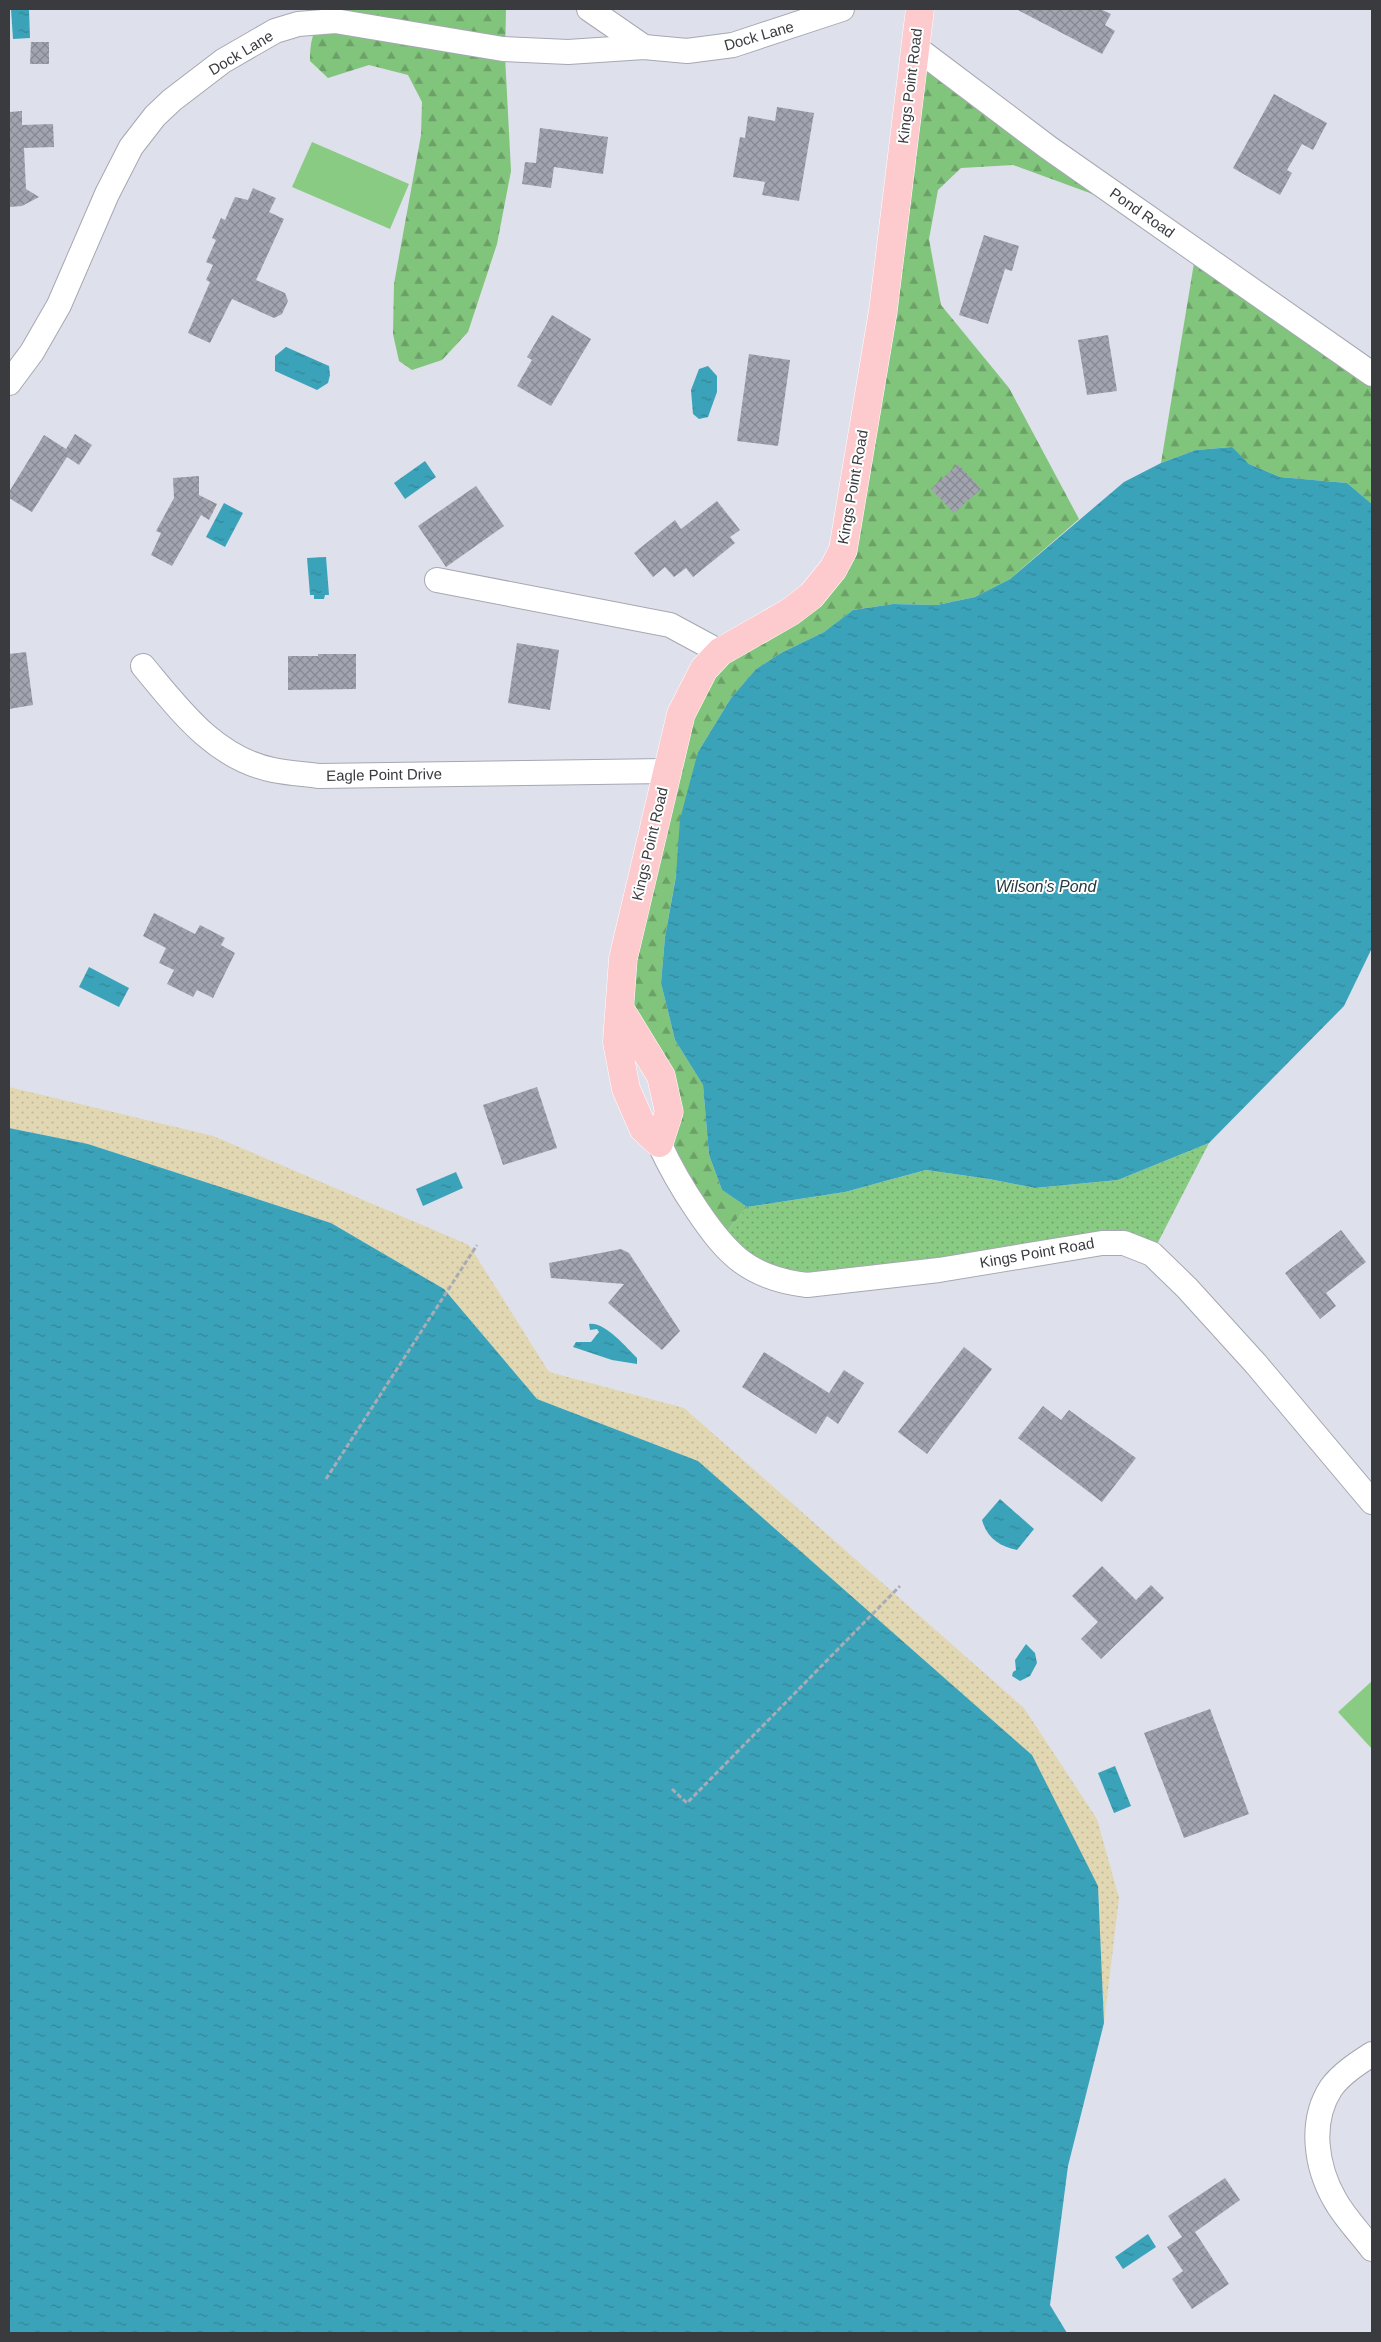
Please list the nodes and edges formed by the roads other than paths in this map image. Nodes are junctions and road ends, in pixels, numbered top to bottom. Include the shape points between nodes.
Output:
1 (589, 9) edge
2 (842, 9) edge
3 (920, 9) edge
4 (644, 47) junction
5 (915, 47) junction
6 (1370, 367) edge
7 (9, 383) edge
8 (437, 580) dead end
9 (720, 652) junction
10 (143, 666) dead end
11 (666, 771) junction
12 (620, 1009) junction
13 (659, 1143) junction
14 (1372, 1502) edge
15 (1372, 2054) edge
16 (1372, 2249) edge

1 - 4 street, Dock Lane
2 - 4 street, Dock Lane via 733,45 687,51
3 - 5 main road, Kings Point Road
4 - 7 street, Dock Lane via 568,52 503,49 335,21 298,24 275,31 223,61 172,100 131,147 59,305 32,352
5 - 6 street, Pond Road via 1049,148
5 - 9 main road, Kings Point Road via 883,312 842,550 833,569 811,596 790,612
8 - 9 street via 670,625
9 - 11 main road, Kings Point Road via 704,669 681,714
10 - 11 street, Eagle Point Drive via 184,716 217,746 237,758 272,770 319,776
11 - 12 main road, Kings Point Road via 624,959
12 - 13 main road, Kings Point Road via 617,1042 626,1089 643,1128
12 - 13 main road via 661,1076 669,1112
13 - 14 street, Kings Point Road via 674,1177 718,1242 754,1270 785,1282 807,1285 939,1270 1102,1243 1124,1243 1152,1254 1256,1364
15 - 16 street via 1350,2069 1332,2088 1321,2112 1317,2137 1323,2175 1335,2201

